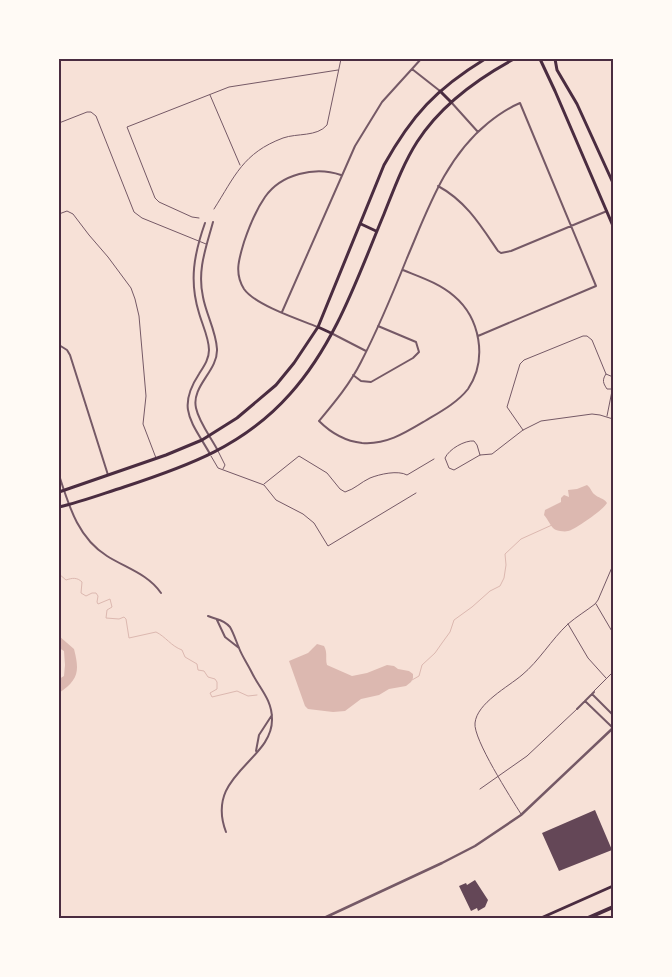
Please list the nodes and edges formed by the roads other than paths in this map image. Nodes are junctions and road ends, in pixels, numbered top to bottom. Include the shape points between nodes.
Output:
1 (341, 59) edge
2 (421, 59) edge
3 (485, 59) edge
4 (514, 59) edge
5 (540, 59) edge
6 (555, 59) edge
7 (412, 68) junction
8 (338, 70) junction
9 (440, 91) junction
10 (210, 94) junction
11 (451, 102) junction
12 (59, 123) edge
13 (478, 132) junction
14 (240, 166) junction
15 (341, 175) junction
16 (613, 183) edge
17 (438, 186) junction
18 (214, 209) dead end
19 (607, 211) junction
20 (59, 214) edge
21 (199, 218) dead end
22 (213, 222) dead end
23 (204, 223) dead end
24 (361, 224) junction
25 (572, 226) junction
26 (613, 226) edge
27 (376, 231) junction
28 (198, 240) junction
29 (206, 244) junction
30 (403, 270) junction
31 (282, 312) junction
32 (378, 326) junction
33 (318, 328) junction
34 (331, 334) junction
35 (478, 336) junction
36 (59, 345) edge
37 (366, 351) junction
38 (606, 374) junction
39 (353, 375) junction
40 (613, 377) edge
41 (613, 390) edge
42 (607, 417) junction
43 (613, 419) edge
44 (523, 430) junction
45 (210, 436) junction
46 (202, 440) junction
47 (218, 451) junction
48 (210, 455) junction
49 (480, 455) junction
50 (434, 458) dead end
51 (156, 459) junction
52 (223, 469) junction
53 (59, 475) edge
54 (108, 475) junction
55 (264, 484) junction
56 (64, 490) junction
57 (59, 492) edge
58 (416, 493) dead end
59 (69, 505) junction
60 (59, 507) edge
61 (613, 564) edge
62 (161, 593) dead end
63 (595, 604) junction
64 (208, 616) dead end
65 (217, 620) junction
66 (568, 624) junction
67 (613, 633) edge
68 (239, 648) junction
69 (613, 672) edge
70 (606, 678) junction
71 (593, 693) junction
72 (585, 701) junction
73 (577, 709) joint
74 (272, 715) junction
75 (613, 715) edge
76 (613, 728) edge
77 (256, 752) junction
78 (498, 777) junction
79 (480, 790) dead end
80 (521, 815) junction
81 (226, 832) dead end
82 (613, 886) edge
83 (613, 907) edge
84 (324, 918) edge
85 (541, 918) edge
86 (588, 918) edge

1 - 8 lane
2 - 7 street
3 - 9 main road
4 - 11 main road
5 - 19 main road
6 - 16 main road via 557,70 577,104
7 - 9 street
7 - 15 street via 370,120
8 - 10 lane via 229,86
8 - 14 lane via 324,129 272,142
9 - 11 main road
9 - 24 main road via 398,140 384,165
10 - 14 lane
10 - 21 lane via 127,127 155,198
11 - 13 street
11 - 27 main road via 418,141 403,166
12 - 28 lane via 87,112 96,116 134,212
13 - 17 street via 456,156
13 - 25 street via 520,103
14 - 18 lane
15 - 31 street
15 - 31 street via 320,171 302,173 285,180 265,197 248,232 238,262 238,275 245,290
17 - 25 street via 469,210 501,253
17 - 30 street
19 - 25 street
19 - 26 main road
20 - 51 lane via 67,211 73,214 123,277 135,299 146,396 143,424
22 - 29 street
23 - 28 street
24 - 27 main road
24 - 33 main road
25 - 35 street via 596,286
27 - 34 main road
28 - 29 lane
28 - 46 street via 192,282 209,350 187,397 187,408
29 - 45 street via 201,282 217,350 214,366 199,388 196,407
30 - 32 street
30 - 35 street via 454,295 467,311
31 - 33 street
32 - 37 street
32 - 39 street via 416,342 419,352 370,382 361,381
33 - 34 main road
33 - 45 main road via 276,385
34 - 37 street
34 - 47 main road via 284,400 246,433
35 - 39 street via 478,364 468,389 447,408 404,434 376,443 340,437 319,421
36 - 54 street via 70,355
37 - 39 street
38 - 40 lane
38 - 41 lane via 603,384
38 - 44 lane via 592,340 587,336 524,360 507,408
41 - 42 lane
42 - 43 lane
42 - 44 lane via 592,414 540,421
44 - 49 lane via 492,454
45 - 46 main road
45 - 47 street
46 - 48 street
46 - 51 main road
47 - 48 main road
47 - 52 lane via 225,465
48 - 52 lane via 218,468
48 - 59 main road via 162,475
49 - 49 lane via 478,445 470,441 447,453 445,458 449,468 454,470
50 - 55 lane via 407,475 398,473 372,477 345,492 327,473 299,456
51 - 54 main road
52 - 55 lane
53 - 56 street
54 - 56 main road
55 - 58 lane via 276,500 314,523 328,546
56 - 57 main road
56 - 59 street
59 - 60 main road
59 - 62 street via 78,526 92,544 106,556 150,580
61 - 63 lane
63 - 66 lane
63 - 67 lane
64 - 65 street
65 - 68 street via 228,641
65 - 68 street via 230,627
66 - 70 lane via 588,658
66 - 78 lane via 522,675 499,691 478,713 475,731
68 - 74 street via 268,698
69 - 70 lane
70 - 71 lane
71 - 72 street
71 - 75 street
72 - 73 street
72 - 76 street
73 - 78 lane via 527,756
74 - 77 street via 259,735
74 - 77 street via 272,727 266,742
76 - 80 street
77 - 81 street via 235,775 224,796
78 - 79 lane
78 - 80 lane
80 - 84 street via 458,855
82 - 85 main road
83 - 86 highway

